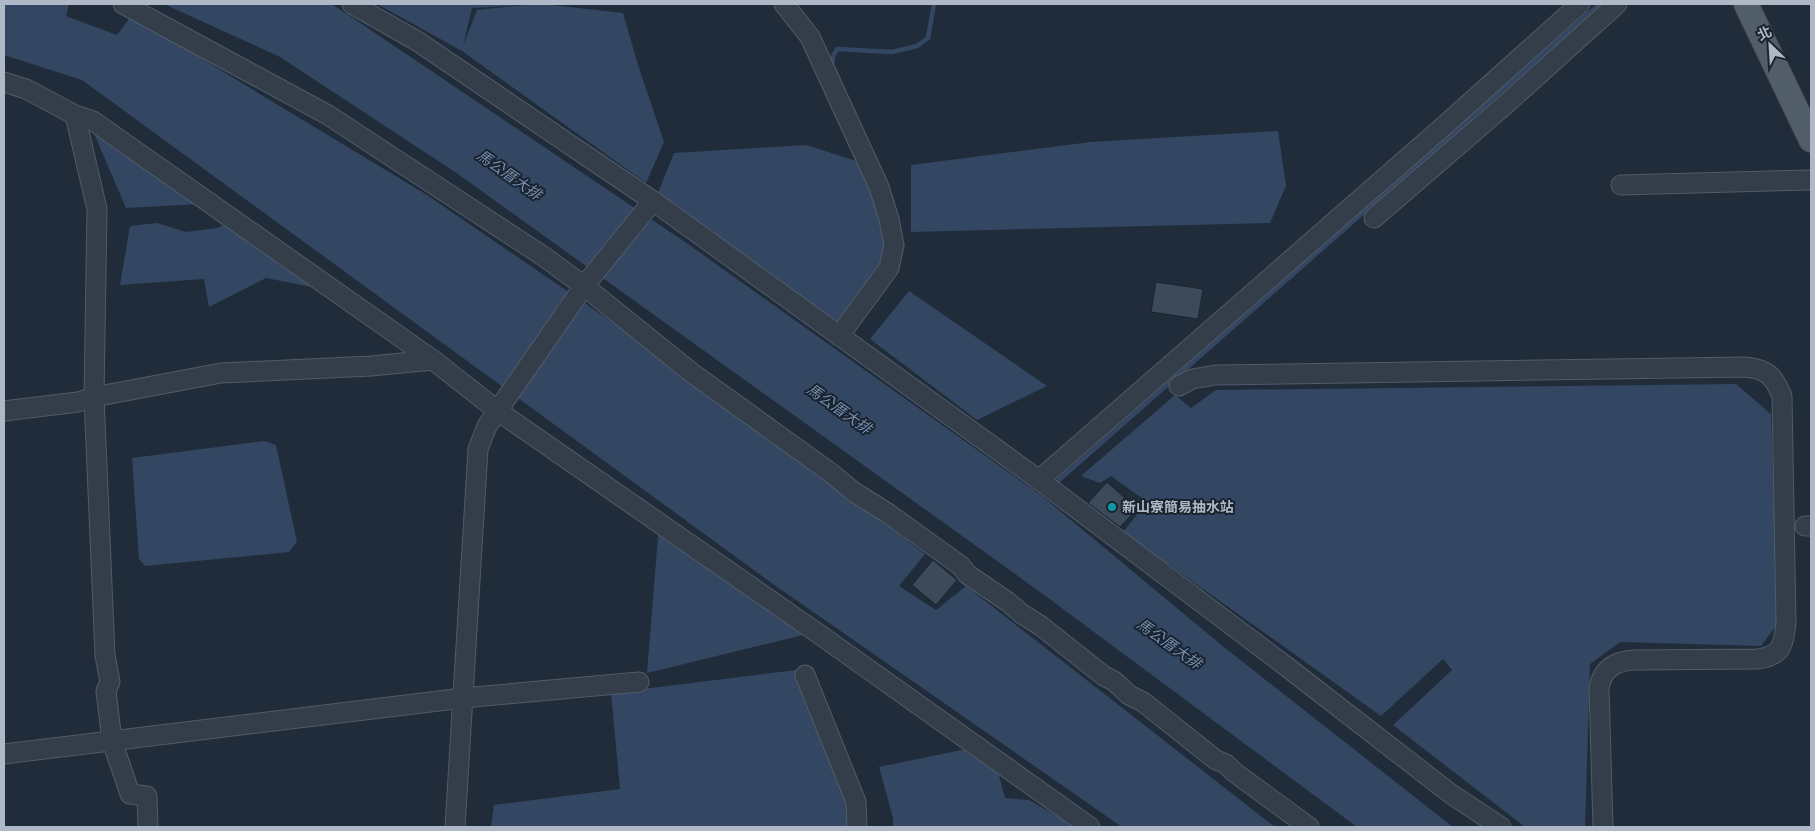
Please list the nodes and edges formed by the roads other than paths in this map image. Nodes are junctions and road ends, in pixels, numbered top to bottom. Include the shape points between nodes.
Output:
1 (123, 4) edge
2 (352, 4) edge
3 (784, 4) edge
4 (1580, 4) edge
5 (1618, 4) edge
6 (1746, 4) edge
7 (4, 82) edge
8 (75, 115) junction
9 (1811, 140) edge
10 (1811, 180) edge
11 (1621, 185) dead end
12 (653, 201) junction
13 (1374, 218) dead end
14 (584, 286) junction
15 (843, 339) junction
16 (434, 360) junction
17 (1179, 386) dead end
18 (94, 397) junction
19 (4, 411) edge
20 (498, 411) junction
21 (1039, 480) junction
22 (805, 675) dead end
23 (639, 682) dead end
24 (463, 698) junction
25 (112, 741) junction
26 (4, 754) edge
27 (148, 827) edge
28 (455, 827) edge
29 (857, 827) edge
30 (1090, 827) edge
31 (1309, 827) edge
32 (1501, 827) edge
33 (1603, 827) edge

1 - 14 street via 328,115
2 - 12 street via 417,41
3 - 15 street via 810,37 872,172 889,219 894,246 889,268
4 - 21 street
5 - 13 street
6 - 9 main road
7 - 8 street via 26,89
8 - 16 street via 93,121
8 - 18 street via 97,209
10 - 11 street
12 - 14 street
12 - 15 street
14 - 20 street
14 - 31 street via 692,373 961,566 967,574 1041,626 1128,695 1143,702
15 - 21 street
16 - 18 street via 221,373
16 - 20 street
17 - 33 street via 1192,379 1216,375 1745,367 1756,368 1772,376 1782,396 1784,639 1780,649 1771,657 1622,661 1605,671 1599,688
18 - 19 street
18 - 25 street via 105,655 110,682 106,691
20 - 24 street via 487,426 478,449
20 - 30 street
21 - 32 street via 1451,794
22 - 29 street via 856,802
23 - 24 street
24 - 25 street
24 - 28 street
25 - 26 street
25 - 27 street via 130,794 147,796

